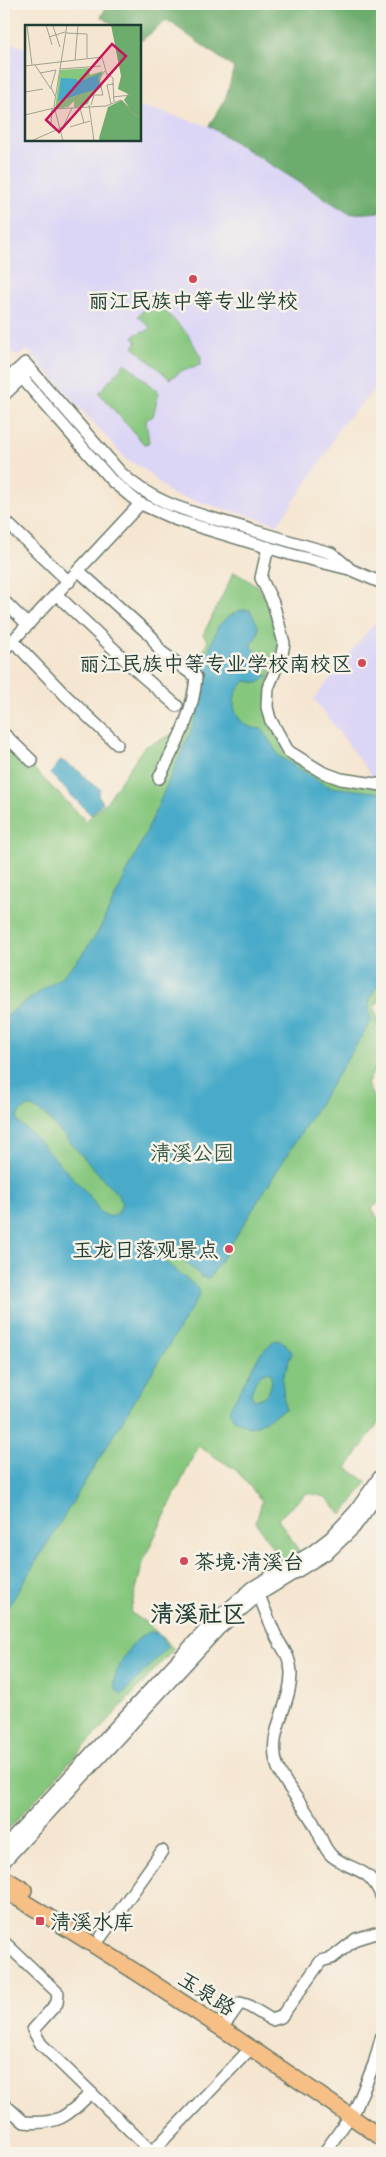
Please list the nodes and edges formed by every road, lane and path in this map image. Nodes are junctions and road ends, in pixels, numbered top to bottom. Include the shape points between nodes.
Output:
1 (23, 370) junction
2 (4, 383) edge
3 (4, 395) edge
4 (140, 504) junction
5 (4, 520) edge
6 (268, 548) junction
7 (349, 569) junction
8 (79, 571) junction
9 (69, 582) junction
10 (382, 583) edge
11 (57, 596) junction
12 (4, 601) edge
13 (28, 625) junction
14 (12, 641) junction
15 (4, 650) edge
16 (177, 706) dead end
17 (4, 734) edge
18 (117, 744) dead end
19 (32, 761) dead end
20 (158, 778) dead end
21 (382, 785) edge
22 (382, 1472) edge
23 (382, 1490) edge
24 (259, 1595) junction
25 (4, 1847) edge
26 (162, 1851) dead end
27 (4, 1862) edge
28 (4, 1878) edge
29 (4, 1890) edge
30 (382, 1898) edge
31 (382, 1931) edge
32 (101, 1937) junction
33 (4, 1942) edge
34 (228, 2020) junction
35 (382, 2035) edge
36 (251, 2048) junction
37 (92, 2093) junction
38 (4, 2104) edge
39 (353, 2112) junction
40 (382, 2126) edge
41 (382, 2138) edge
42 (152, 2153) edge
43 (324, 2153) edge

1 - 2 street
1 - 3 street
1 - 4 street via 112,482
1 - 7 street via 121,473 145,493 181,509 331,553
4 - 6 street via 177,520
4 - 8 street
5 - 9 street
6 - 7 street
6 - 21 street via 261,578 273,603 284,643 268,688 270,720 288,751 322,772 341,779
7 - 10 street
8 - 9 street
8 - 20 street via 152,636 160,651 196,677 189,718
9 - 11 street
11 - 13 street
11 - 16 street
12 - 13 street
13 - 14 street
14 - 15 street
14 - 18 street
17 - 19 street
22 - 25 street via 355,1511 331,1537 253,1587 212,1622
23 - 24 street via 359,1523 338,1545 316,1562
24 - 27 street via 212,1636
24 - 30 street via 275,1636 286,1651 291,1671 275,1736 274,1751 279,1769 326,1849 370,1876
26 - 32 street
28 - 32 main road, 玉泉路
29 - 36 main road, 玉泉路 via 84,1938
31 - 34 street via 354,1940 332,1958 321,1961 281,2018 272,2020 240,2003
32 - 34 main road, 玉泉路
33 - 37 street via 57,1990 57,2003 33,2033
34 - 39 main road, 玉泉路
35 - 39 street via 374,2064
36 - 39 main road, 玉泉路
36 - 42 street
37 - 38 street via 67,2116 45,2122 24,2122
37 - 42 street
39 - 40 main road, 玉泉路
39 - 41 main road, 玉泉路
39 - 43 street

